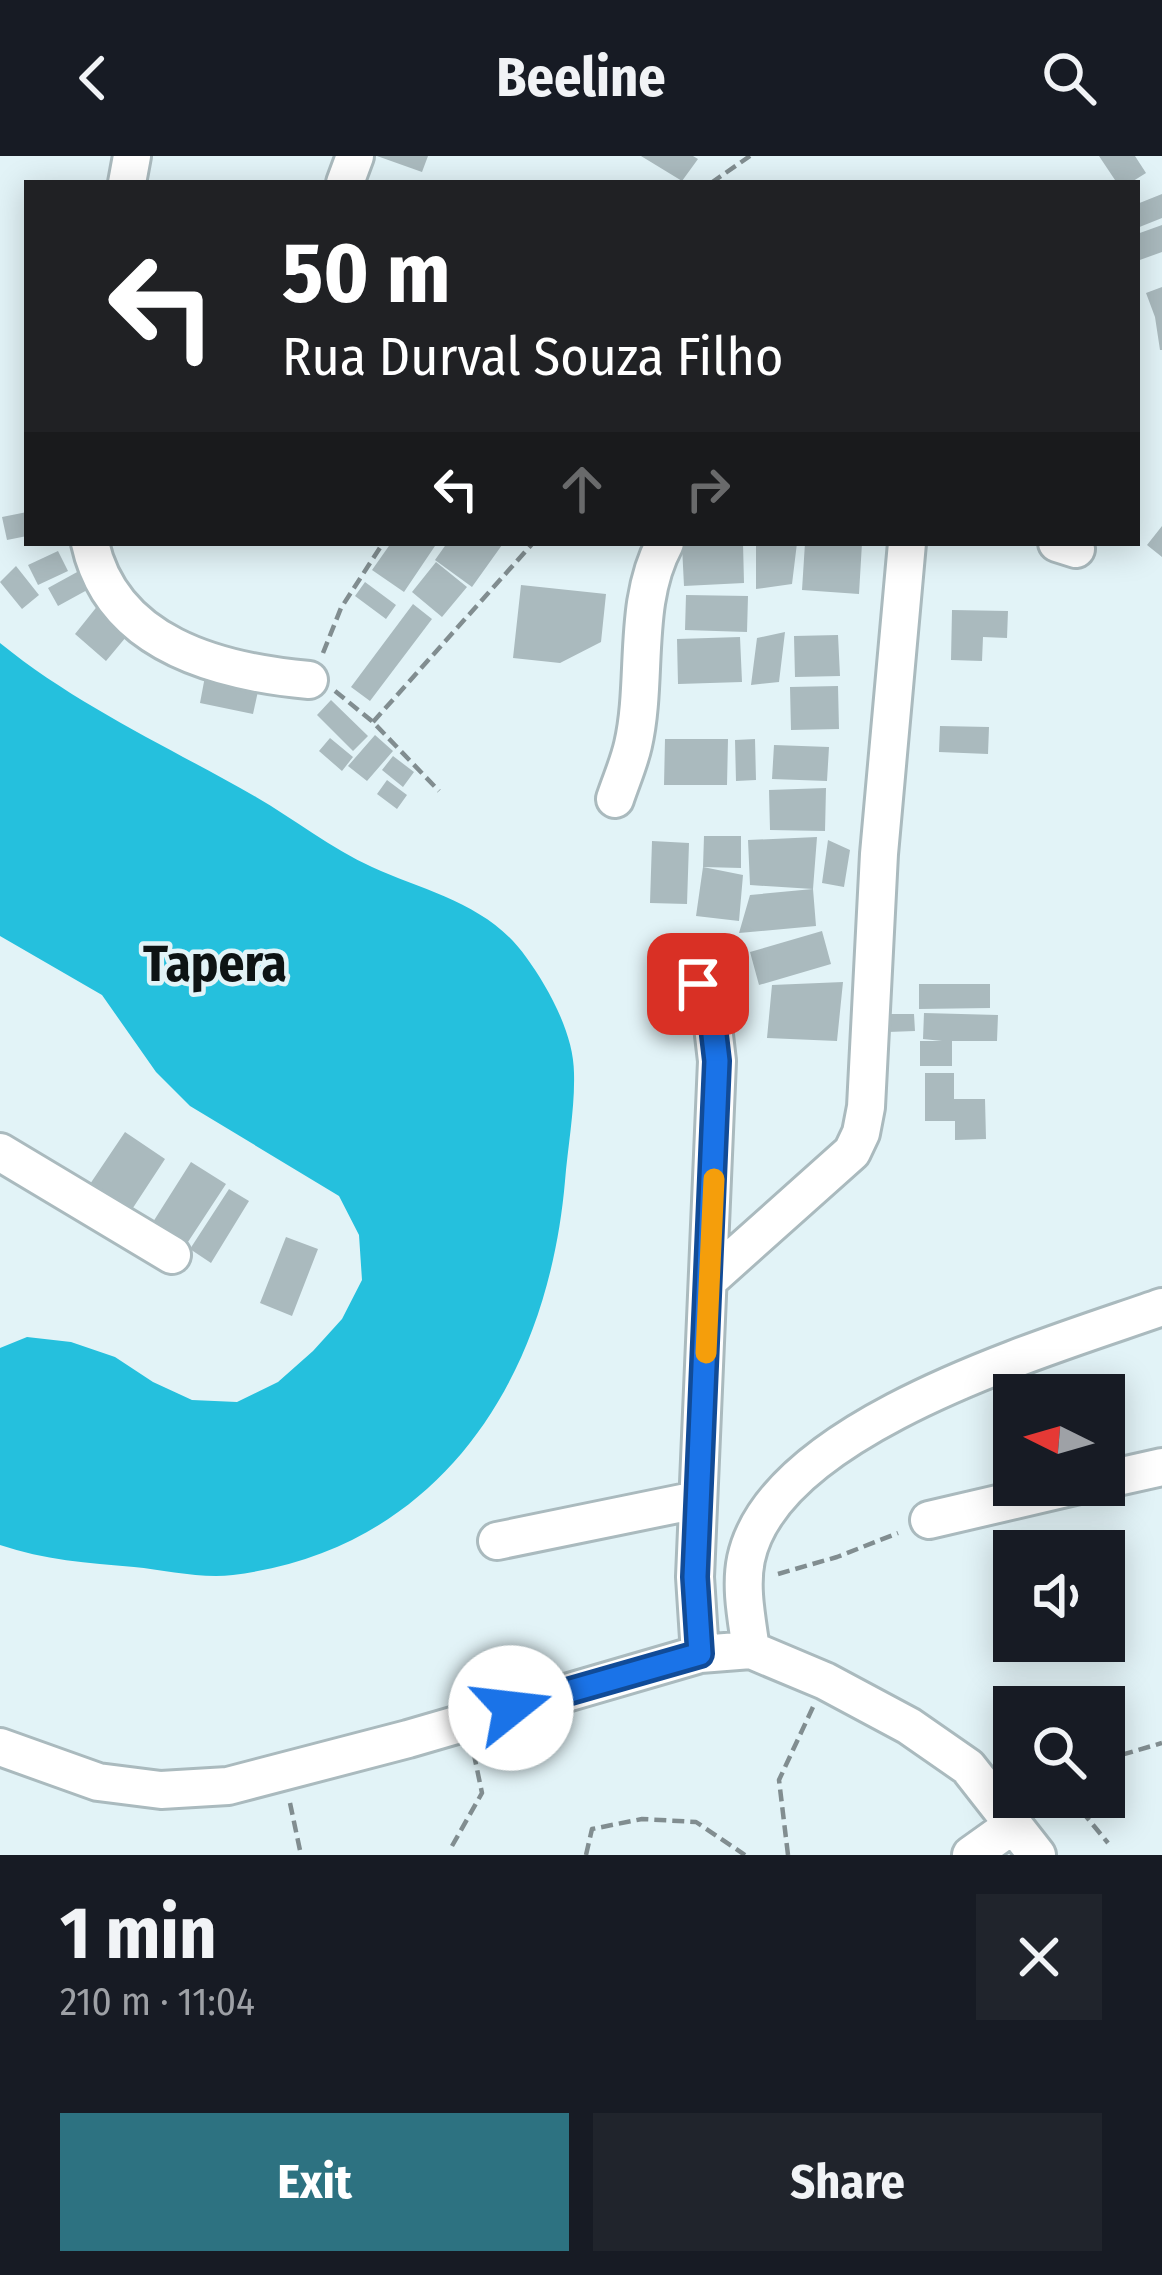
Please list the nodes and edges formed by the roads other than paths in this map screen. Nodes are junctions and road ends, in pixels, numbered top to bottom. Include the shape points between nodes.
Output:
1 (91, 546) edge
2 (663, 546) edge
3 (907, 546) edge
4 (309, 680) road end
5 (615, 799) dead end
6 (698, 984) dead end
7 (0, 1152) edge
8 (172, 1255) dead end
9 (711, 1278) junction
10 (1162, 1307) edge
11 (1162, 1467) edge
12 (1125, 1475) edge
13 (698, 1500) junction
14 (993, 1505) edge
15 (929, 1520) road end
16 (497, 1541) dead end
17 (751, 1650) junction
18 (700, 1654) junction
19 (0, 1747) edge
20 (1013, 1825) junction
21 (971, 1855) edge
22 (1037, 1855) edge

1 - 4 street via 97,573 120,607 160,641 262,674
2 - 5 street via 648,591 633,745
3 - 9 street via 861,1133 852,1152
6 - 9 street via 717,1061
7 - 8 street
9 - 13 street
10 - 17 street via 998,1365 895,1411 826,1455 775,1498 747,1556
11 - 12 street
13 - 16 street
13 - 18 street
14 - 15 street
17 - 18 street
17 - 20 street via 909,1726 968,1767
18 - 19 street via 228,1786 161,1790 98,1782
20 - 21 street
20 - 22 street

